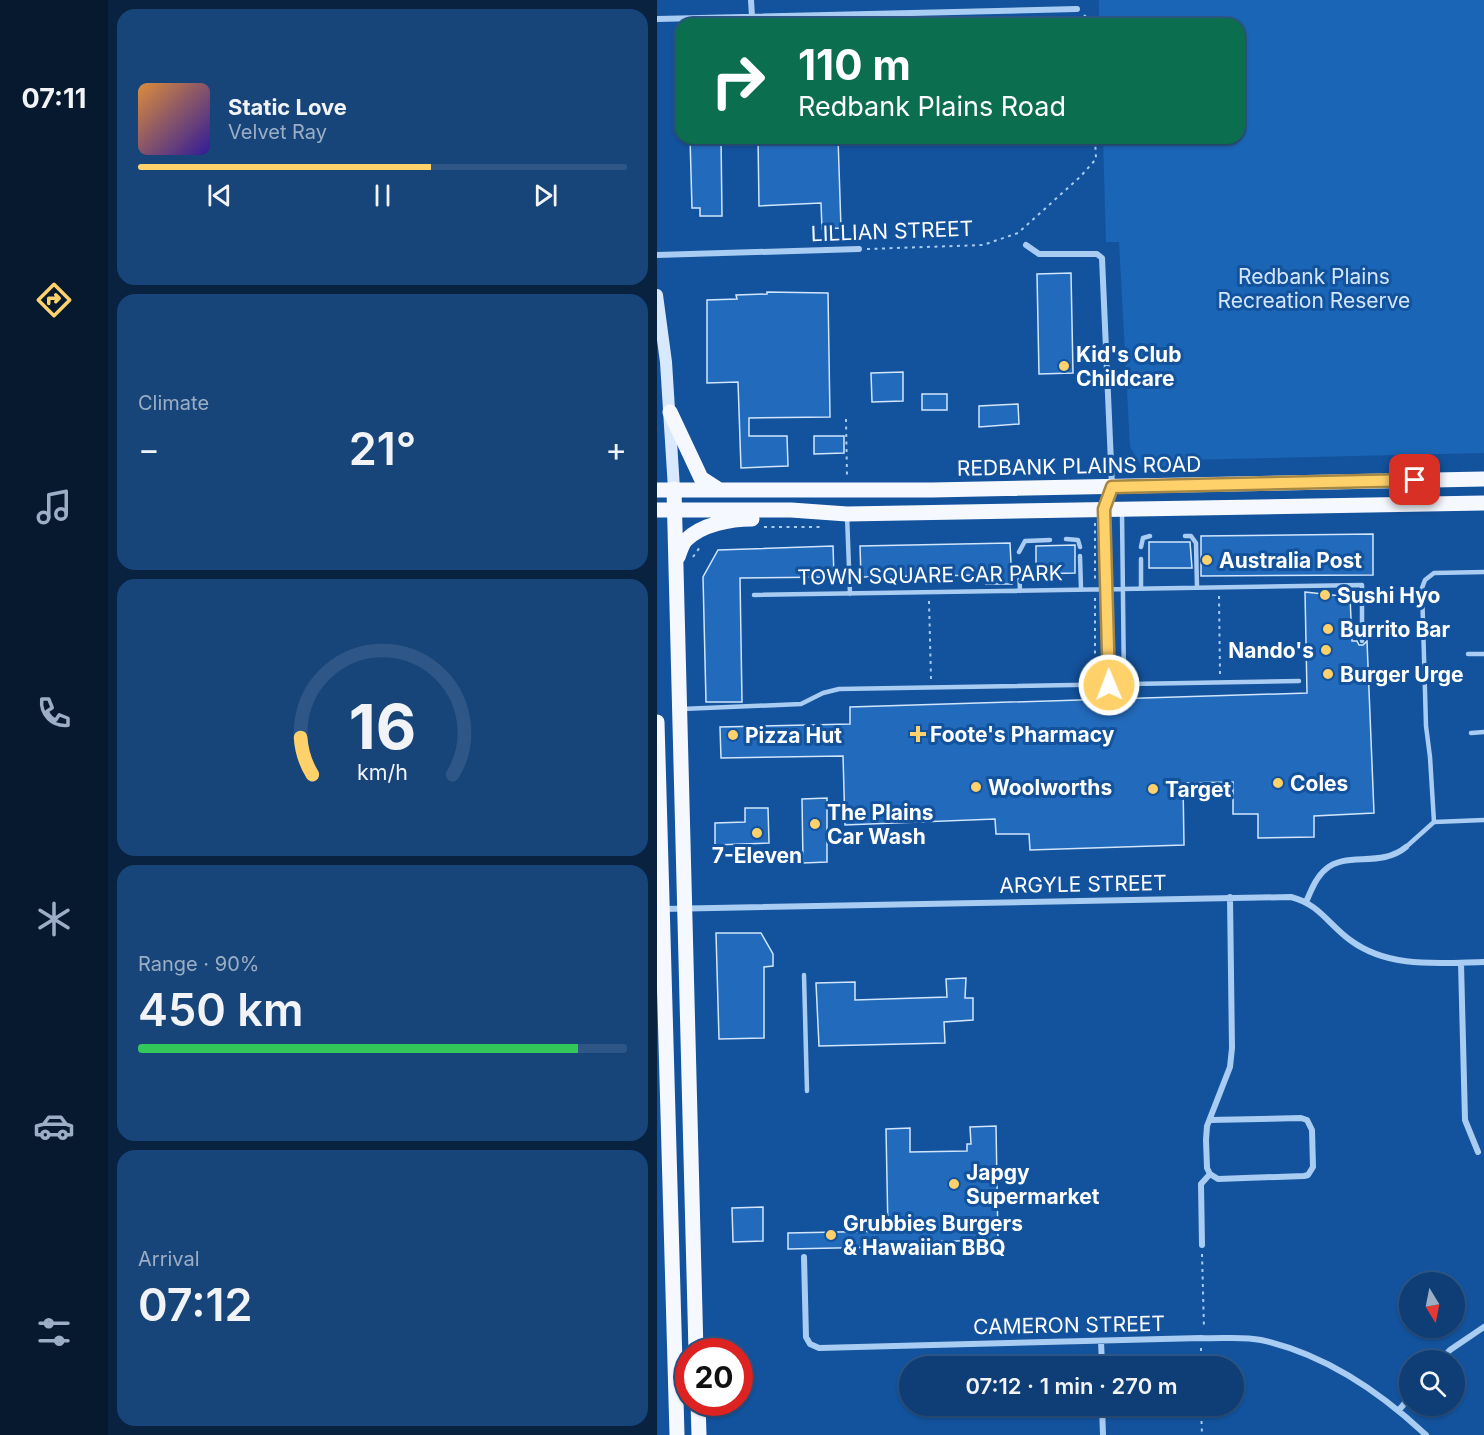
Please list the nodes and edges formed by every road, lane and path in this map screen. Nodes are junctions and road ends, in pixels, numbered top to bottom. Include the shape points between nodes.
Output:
1 (751, 0) edge
2 (1077, 9) joint
3 (752, 17) junction
4 (704, 18) edge
5 (1088, 18) edge
6 (657, 19) edge
7 (675, 19) edge
8 (1095, 144) edge
9 (1026, 244) dead end
10 (859, 249) joint
11 (657, 255) edge
12 (657, 295) edge
13 (662, 362) edge
14 (670, 412) junction
15 (846, 419) dead end
16 (847, 476) dead end
17 (1484, 479) edge
18 (674, 489) junction
19 (718, 489) junction
20 (657, 490) edge
21 (1113, 491) junction
22 (1484, 503) edge
23 (1120, 505) junction
24 (675, 509) junction
25 (1104, 509) junction
26 (657, 510) edge
27 (823, 512) junction
28 (847, 520) junction
29 (1089, 522) dead end
30 (762, 527) dead end
31 (1150, 536) dead end
32 (1185, 536) dead end
33 (1066, 539) dead end
34 (1050, 540) dead end
35 (701, 546) dead end
36 (1080, 547) dead end
37 (1141, 547) dead end
38 (1019, 552) dead end
39 (1080, 556) dead end
40 (1141, 559) dead end
41 (684, 560) junction
42 (1019, 566) dead end
43 (1484, 572) edge
44 (1197, 587) junction
45 (1219, 587) junction
46 (1107, 588) junction
47 (1122, 588) junction
48 (1141, 588) junction
49 (1081, 589) junction
50 (1095, 589) junction
51 (1020, 591) junction
52 (929, 592) junction
53 (850, 594) junction
54 (754, 595) dead end
55 (1362, 641) dead end
56 (1468, 654) dead end
57 (1484, 654) edge
58 (1299, 681) dead end
59 (1220, 683) junction
60 (1124, 684) junction
61 (1095, 685) junction
62 (1109, 685) junction
63 (931, 688) junction
64 (680, 709) junction
65 (657, 722) edge
66 (1484, 732) edge
67 (1471, 733) dead end
68 (659, 802) junction
69 (1484, 820) edge
70 (1434, 822) junction
71 (1406, 847) joint
72 (1230, 897) junction
73 (1306, 902) junction
74 (663, 909) junction
75 (685, 909) junction
76 (1484, 962) edge
77 (1461, 963) junction
78 (804, 975) dead end
79 (807, 1091) dead end
80 (1210, 1120) junction
81 (1478, 1152) dead end
82 (689, 1168) junction
83 (1210, 1174) junction
84 (671, 1243) junction
85 (1202, 1245) joint
86 (804, 1257) dead end
87 (1484, 1327) edge
88 (695, 1338) edge
89 (1201, 1338) junction
90 (1101, 1341) junction
91 (1450, 1350) edge
92 (1102, 1356) edge
93 (1201, 1356) edge
94 (1399, 1410) edge
95 (698, 1416) edge
96 (1102, 1416) edge
97 (1201, 1416) edge
98 (1405, 1416) edge
99 (677, 1435) edge
100 (699, 1435) edge
101 (1103, 1435) edge
102 (1202, 1435) edge
103 (1426, 1435) edge

1 - 3 street
2 - 3 street
2 - 5 path
3 - 4 street
6 - 7 street
8 - 10 path, LILLIAN STREET via 1096,159 1018,233 983,245
9 - 21 street via 1039,254 1097,254 1102,258
10 - 11 street, LILLIAN STREET
12 - 13 street
13 - 14 street
14 - 18 street
14 - 19 main road via 701,478
15 - 16 path
17 - 21 main road, REDBANK PLAINS ROAD
18 - 19 main road, REDBANK PLAINS ROAD
18 - 20 main road, REDBANK PLAINS ROAD
18 - 24 main road
19 - 21 main road, REDBANK PLAINS ROAD
21 - 25 lane
22 - 23 main road, REDBANK PLAINS ROAD
23 - 25 main road, REDBANK PLAINS ROAD
23 - 47 lane
24 - 26 main road, REDBANK PLAINS ROAD
24 - 27 main road, REDBANK PLAINS ROAD
24 - 41 main road
25 - 28 main road, REDBANK PLAINS ROAD
25 - 46 lane
27 - 28 main road, REDBANK PLAINS ROAD
27 - 41 main road via 791,519 733,519 709,526 684,541
28 - 30 path
28 - 53 lane
29 - 50 path via 1095,522
31 - 37 lane via 1143,538
32 - 44 lane via 1191,536 1196,543
33 - 36 lane via 1078,540
34 - 38 lane via 1025,541
35 - 41 path
39 - 49 lane
40 - 48 lane
41 - 64 main road
42 - 51 lane
43 - 70 lane via 1434,573 1422,588 1426,726
44 - 45 lane, TOWN SQUARE CAR PARK
44 - 48 lane, TOWN SQUARE CAR PARK
45 - 55 lane, TOWN SQUARE CAR PARK via 1362,585
45 - 59 path
46 - 47 lane, TOWN SQUARE CAR PARK
46 - 50 lane, TOWN SQUARE CAR PARK
46 - 62 lane
47 - 48 lane, TOWN SQUARE CAR PARK
47 - 60 lane
49 - 50 lane, TOWN SQUARE CAR PARK
49 - 51 lane, TOWN SQUARE CAR PARK
50 - 61 path
51 - 52 lane, TOWN SQUARE CAR PARK
52 - 53 lane, TOWN SQUARE CAR PARK
52 - 63 path
53 - 54 lane, TOWN SQUARE CAR PARK
56 - 57 lane
58 - 59 lane
59 - 60 lane
60 - 62 lane
61 - 62 lane
61 - 63 lane
63 - 64 lane via 839,689 801,704
64 - 68 main road via 667,724 668,788
64 - 75 main road
65 - 68 main road
66 - 67 lane
68 - 74 main road
69 - 70 lane
70 - 71 lane
71 - 73 street via 1377,860 1338,862 1325,870
72 - 73 street, ARGYLE STREET via 1291,897
72 - 75 street, ARGYLE STREET
72 - 80 street via 1232,1048 1230,1067
73 - 77 street, ARGYLE STREET via 1352,942 1370,951 1405,962
74 - 75 street, ARGYLE STREET
74 - 84 main road via 665,1165
75 - 82 main road
76 - 77 street, ARGYLE STREET
77 - 81 street via 1465,1120
78 - 79 lane
80 - 83 street via 1206,1140
80 - 83 street via 1307,1120 1312,1130 1313,1167 1303,1176 1218,1179
82 - 84 main road via 678,1174 679,1232
82 - 88 main road
83 - 85 street via 1201,1184
84 - 99 main road
85 - 89 path
86 - 90 street, CAMERON STREET via 806,1337 819,1348
87 - 91 street
89 - 90 street, CAMERON STREET
89 - 93 path
89 - 94 street, CAMERON STREET via 1259,1340 1312,1356 1356,1379
90 - 92 street
95 - 100 main road
96 - 101 street
97 - 102 path
98 - 103 street, CAMERON STREET

